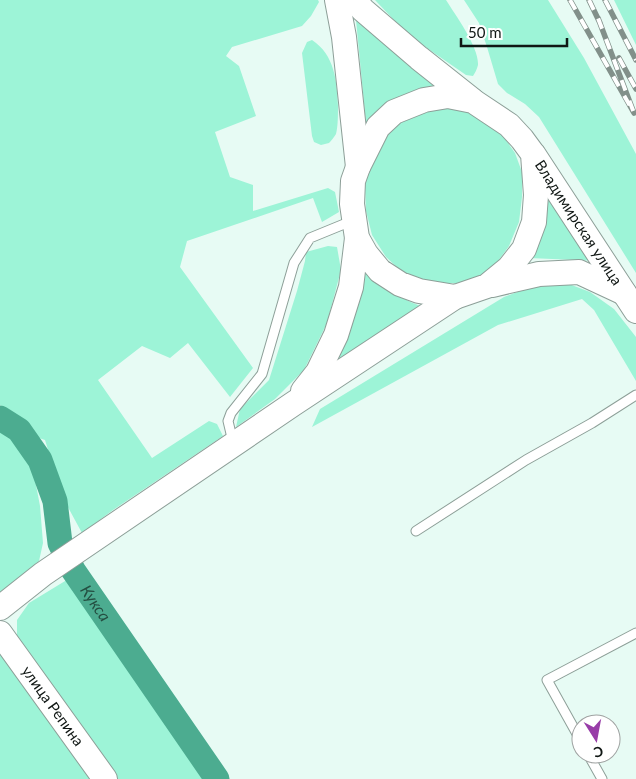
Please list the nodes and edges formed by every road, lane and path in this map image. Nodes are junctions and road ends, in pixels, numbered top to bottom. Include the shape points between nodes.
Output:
1 (337, 0) edge
2 (354, 0) edge
3 (473, 101) junction
4 (533, 154) junction
5 (358, 166) junction
6 (356, 229) junction
7 (487, 286) junction
8 (455, 298) junction
9 (630, 302) edge
10 (636, 395) edge
11 (293, 404) junction
12 (233, 445) junction
13 (416, 531) dead end
14 (0, 608) edge
15 (0, 633) edge
16 (636, 633) edge
17 (571, 723) edge
18 (594, 764) edge
19 (105, 779) edge
20 (602, 779) edge

1 - 5 main road
2 - 3 main road, Владимирская улица
3 - 4 main road, Владимирская улица via 509,125
3 - 5 main road via 448,96 424,100 394,112 378,127
4 - 7 main road via 534,222 524,249 509,268
4 - 9 main road, Владимирская улица
5 - 6 main road via 352,204
6 - 8 main road via 366,254 380,271 419,291
6 - 11 main road via 351,287 336,335 318,372
6 - 12 lane via 310,238 294,263 262,374 228,421
7 - 8 main road
7 - 9 main road, Владимирская улица via 539,274 579,272
8 - 11 main road
10 - 13 lane via 526,460
11 - 12 main road
12 - 14 main road via 43,574
15 - 19 main road, улица Репина
16 - 17 lane via 547,680
18 - 20 lane

